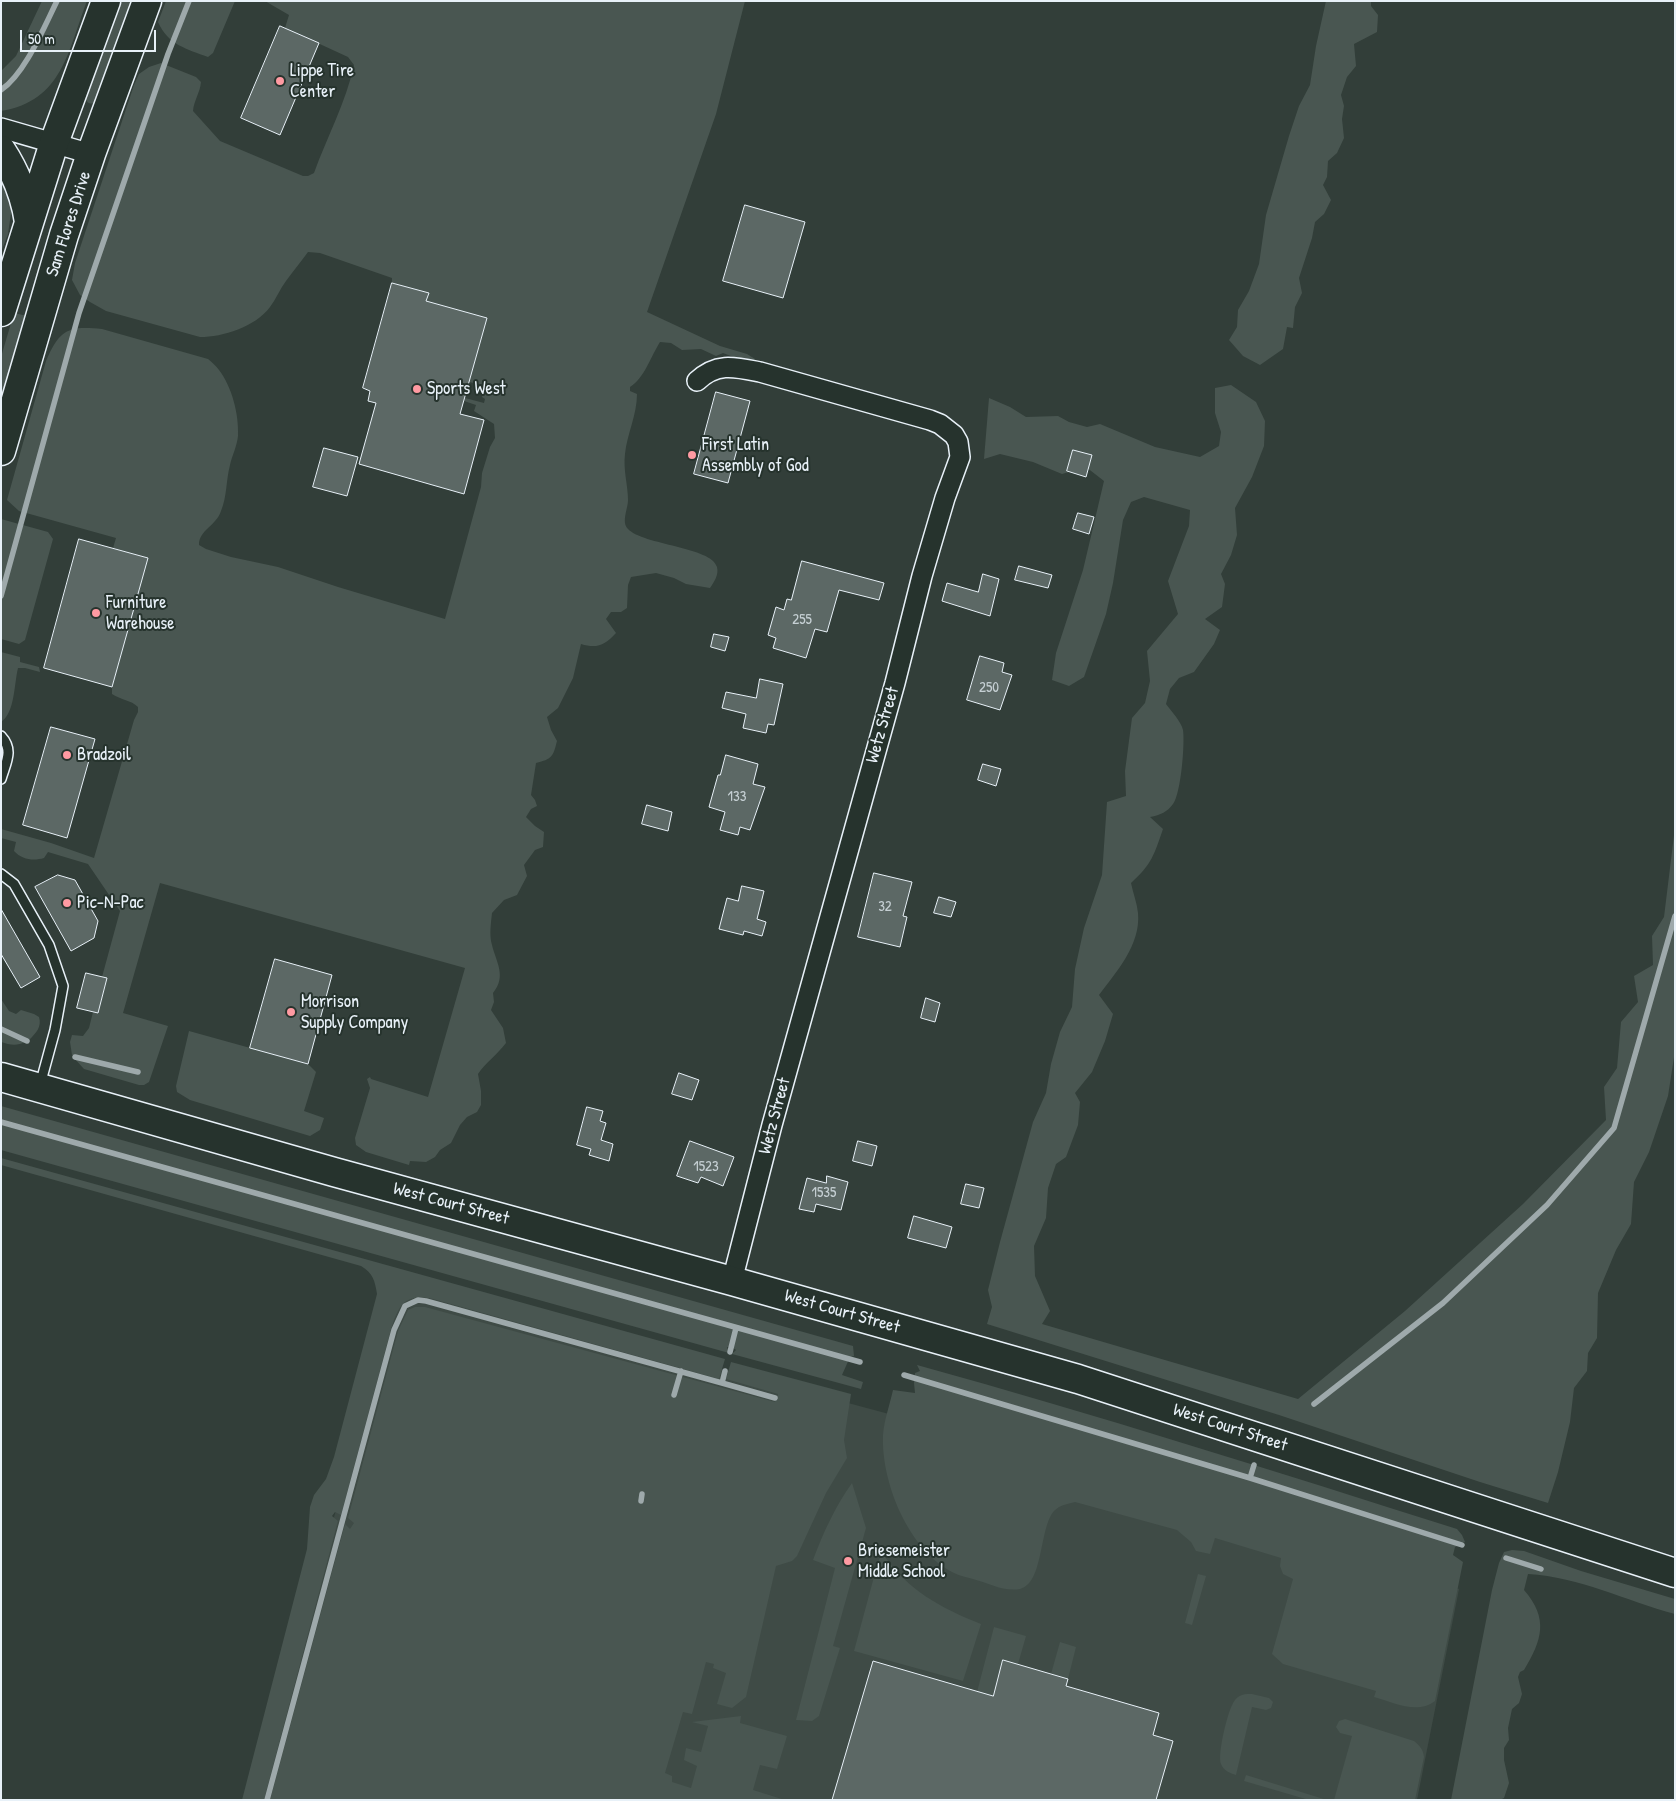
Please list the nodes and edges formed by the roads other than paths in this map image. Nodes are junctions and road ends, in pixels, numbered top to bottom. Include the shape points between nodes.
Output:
1 (106, 1) edge
2 (146, 1) edge
3 (1, 128) edge
4 (54, 143) junction
5 (1, 150) edge
6 (92, 154) junction
7 (29, 222) junction
8 (1, 312) edge
9 (697, 381) dead end
10 (1, 451) edge
11 (1, 736) edge
12 (1, 779) edge
13 (1, 874) edge
14 (2, 1077) edge
15 (39, 1088) junction
16 (732, 1281) junction
17 (1675, 1573) edge

1 - 4 main road
2 - 6 main road, Sam Flores Drive
3 - 4 street
4 - 6 street
4 - 7 main road
5 - 7 main road via 20,184
6 - 10 main road, Sam Flores Drive via 64,235
7 - 8 main road
9 - 16 street, Wetz Street via 717,368 738,368 930,420 954,435 960,457 922,576
11 - 12 lane via 9,751
13 - 15 lane via 14,884 49,945 63,986
14 - 15 main road, West Court Street
15 - 16 main road, West Court Street
16 - 17 main road, West Court Street via 1078,1379

